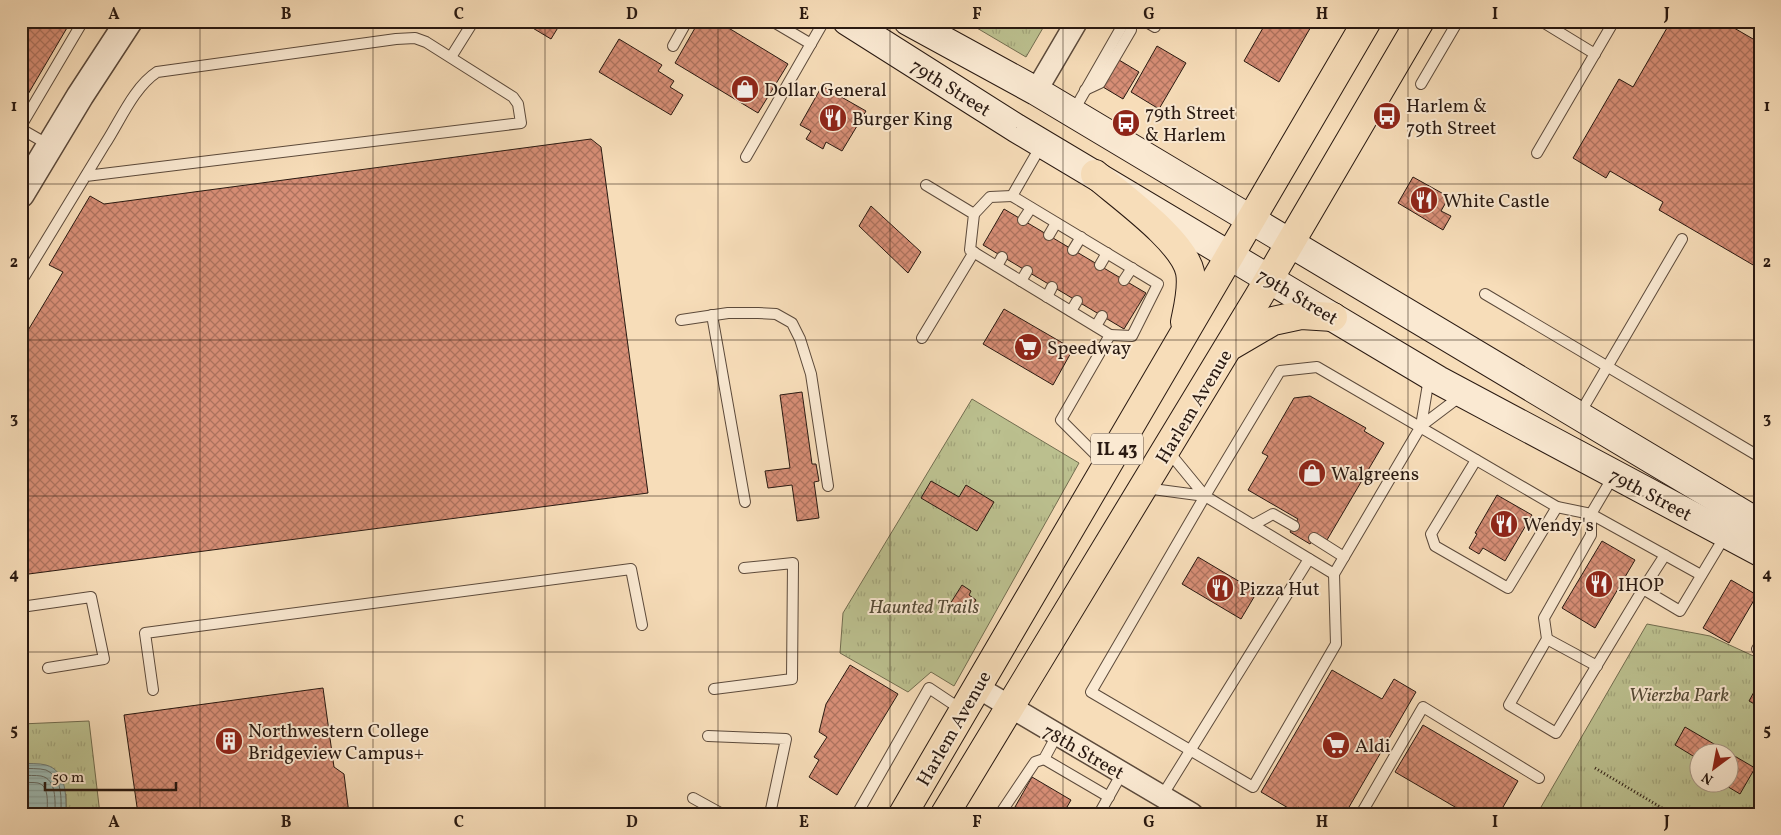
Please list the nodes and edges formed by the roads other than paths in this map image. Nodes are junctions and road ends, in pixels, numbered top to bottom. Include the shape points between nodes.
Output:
1 (83, 21) edge
2 (129, 21) edge
3 (687, 21) edge
4 (772, 21) edge
5 (824, 21) edge
6 (847, 21) edge
7 (908, 21) edge
8 (1077, 21) edge
9 (1124, 21) edge
10 (1130, 21) edge
11 (1145, 21) edge
12 (1367, 21) edge
13 (1420, 21) edge
14 (1458, 21) edge
15 (1541, 21) edge
16 (1614, 21) edge
17 (471, 25) dead end
18 (1154, 27) dead end
19 (811, 44) junction
20 (673, 46) dead end
21 (1596, 54) junction
22 (451, 57) junction
23 (1421, 84) dead end
24 (1036, 91) junction
25 (1079, 101) junction
26 (21, 128) edge
27 (1042, 144) junction
28 (50, 146) junction
29 (1537, 153) dead end
30 (746, 157) dead end
31 (1095, 174) junction
32 (86, 176) junction
33 (926, 185) dead end
34 (21, 194) edge
35 (1012, 196) junction
36 (1031, 208) junction
37 (974, 214) junction
38 (1251, 218) junction
39 (1023, 220) dead end
40 (1056, 223) junction
41 (1049, 235) dead end
42 (1081, 237) junction
43 (1682, 239) dead end
44 (1290, 243) junction
45 (1074, 250) dead end
46 (974, 252) junction
47 (1107, 253) junction
48 (1230, 255) junction
49 (1100, 265) dead end
50 (1132, 268) junction
51 (1027, 271) dead end
52 (1269, 279) junction
53 (1124, 280) dead end
54 (1021, 281) junction
55 (21, 282) edge
56 (1052, 287) dead end
57 (1485, 294) dead end
58 (1047, 297) junction
59 (1077, 301) dead end
60 (1071, 311) junction
61 (712, 315) junction
62 (1102, 316) dead end
63 (1333, 317) junction
64 (681, 320) dead end
65 (1096, 326) junction
66 (1110, 335) junction
67 (1183, 335) junction
68 (922, 338) dead end
69 (1228, 347) junction
70 (1607, 367) junction
71 (1430, 374) junction
72 (1464, 394) junction
73 (1579, 415) junction
74 (1421, 426) junction
75 (1167, 450) junction
76 (1760, 457) edge
77 (1476, 460) junction
78 (1107, 466) junction
79 (1615, 474) junction
80 (828, 486) dead end
81 (1144, 488) junction
82 (1204, 496) junction
83 (746, 502) dead end
84 (1558, 507) junction
85 (1591, 514) junction
86 (1760, 524) edge
87 (1254, 525) junction
88 (1294, 526) dead end
89 (1726, 534) junction
90 (1314, 538) dead end
91 (1760, 552) edge
92 (1664, 555) junction
93 (1344, 557) junction
94 (1309, 559) junction
95 (744, 568) dead end
96 (1334, 574) junction
97 (1701, 576) junction
98 (1643, 588) junction
99 (21, 607) edge
100 (642, 625) dead end
101 (1547, 639) junction
102 (1597, 666) junction
103 (48, 668) dead end
104 (714, 689) dead end
105 (153, 690) dead end
106 (970, 699) junction
107 (1010, 707) junction
108 (1057, 735) junction
109 (708, 736) dead end
110 (1190, 751) junction
111 (1044, 758) junction
112 (1122, 773) junction
113 (1539, 778) dead end
114 (1162, 796) junction
115 (1109, 797) junction
116 (693, 798) dead end
117 (722, 814) edge
118 (770, 814) edge
119 (857, 814) edge
120 (903, 814) edge
121 (946, 814) edge
122 (1000, 814) edge
123 (1099, 814) edge
124 (1192, 814) edge
125 (1361, 814) edge

1 - 26 lane
2 - 28 street
3 - 20 lane
4 - 19 lane
5 - 19 lane
6 - 27 main road, 79th Street
7 - 24 main road, 79th Street
8 - 24 street
9 - 25 lane
10 - 25 lane via 1131,30 1100,84
11 - 18 lane
12 - 38 main road, Harlem Avenue / IL 43
13 - 44 main road, Harlem Avenue / IL 43
14 - 23 lane
15 - 21 lane
16 - 21 lane
17 - 22 lane
19 - 30 lane
21 - 29 lane
22 - 32 lane via 415,38 157,72 141,85
22 - 32 lane via 514,97 521,123
24 - 25 main road, 79th Street
25 - 38 main road, 79th Street
26 - 28 lane
27 - 31 main road, 79th Street
27 - 35 lane
28 - 34 street
31 - 48 main road, 79th Street
31 - 67 main road via 1158,228 1186,261 1190,285
32 - 55 lane
33 - 37 lane
35 - 36 lane
35 - 37 lane via 990,197
36 - 39 lane
36 - 40 lane
37 - 46 lane via 970,250
38 - 44 main road, 79th Street
38 - 48 main road, Harlem Avenue / IL 43
40 - 41 lane
40 - 42 lane
42 - 45 lane
42 - 47 lane
43 - 70 lane
44 - 52 main road, Harlem Avenue / IL 43
44 - 73 main road, 79th Street
46 - 54 lane via 999,262
46 - 68 lane
47 - 49 lane
47 - 50 lane
48 - 52 main road, 79th Street
48 - 67 main road, Harlem Avenue / IL 43
50 - 53 lane
50 - 66 lane via 1158,284 1132,336
51 - 54 lane
52 - 63 main road, 79th Street
52 - 69 main road, Harlem Avenue / IL 43
54 - 58 lane
56 - 58 lane
57 - 70 lane
58 - 60 lane
59 - 60 lane
60 - 65 lane
61 - 64 lane
61 - 80 lane via 776,314 792,323 811,374
61 - 83 lane
62 - 65 lane
63 - 69 main road via 1302,315 1274,321
63 - 71 main road, 79th Street
65 - 66 lane
66 - 78 lane via 1061,420
67 - 78 main road, Harlem Avenue / IL 43
69 - 75 main road, Harlem Avenue / IL 43
70 - 73 lane
70 - 76 lane
71 - 72 main road, 79th Street
71 - 74 lane
72 - 74 lane
72 - 79 main road, 79th Street
73 - 86 main road, 79th Street
74 - 77 lane
74 - 82 lane via 1317,367 1280,371
74 - 93 lane
75 - 81 main road, Harlem Avenue / IL 43
75 - 82 lane
77 - 84 lane
77 - 84 lane via 1431,534 1435,546 1508,588
78 - 106 main road, Harlem Avenue / IL 43
79 - 85 lane
79 - 89 main road, 79th Street
81 - 82 lane
81 - 107 main road, Harlem Avenue / IL 43
82 - 87 lane
82 - 110 lane via 1091,692
84 - 85 lane
85 - 92 lane
85 - 101 lane via 1591,535 1544,618
87 - 88 lane via 1273,514
87 - 94 lane
89 - 91 main road, 79th Street
89 - 97 lane
90 - 93 lane
92 - 97 lane
92 - 98 lane
93 - 96 lane
94 - 96 lane
94 - 110 lane
95 - 104 lane via 793,563 792,679
96 - 110 lane via 1336,644 1253,787
97 - 98 lane via 1680,611
98 - 102 lane
99 - 103 lane via 91,597 104,660
100 - 105 lane via 631,569 144,633
101 - 102 lane
101 - 102 lane via 1509,706 1556,733
106 - 107 street, 78th Street
106 - 119 lane via 930,688
106 - 120 main road, Harlem Avenue / IL 43
107 - 108 street, 78th Street
107 - 121 main road, Harlem Avenue / IL 43
108 - 111 lane
108 - 112 street, 78th Street
109 - 118 lane via 786,739
110 - 114 lane
111 - 115 lane
111 - 122 lane via 1035,762
112 - 114 street, 78th Street
112 - 115 lane
113 - 125 lane via 1423,708
114 - 124 street, 78th Street
115 - 123 lane
116 - 117 lane

